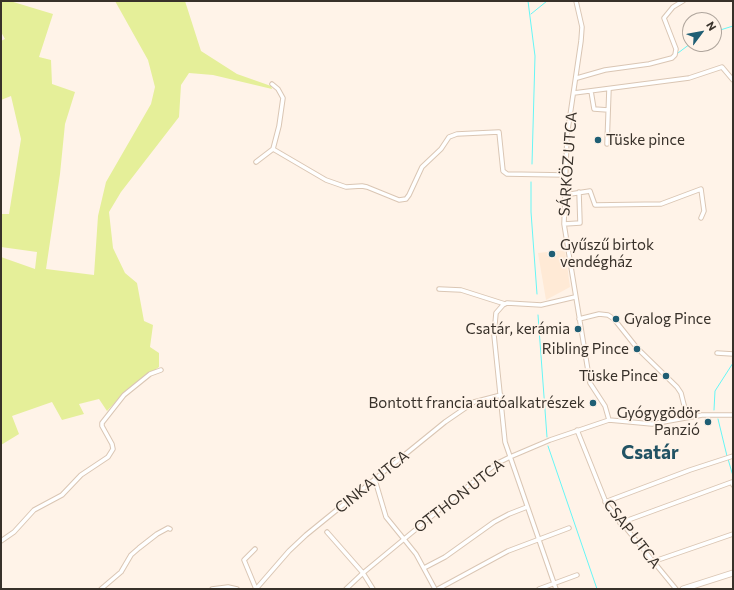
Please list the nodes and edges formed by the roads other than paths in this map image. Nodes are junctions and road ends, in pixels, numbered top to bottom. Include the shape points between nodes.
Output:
1 (576, 1) edge
2 (683, 1) edge
3 (577, 78) junction
4 (733, 80) edge
5 (272, 84) dead end
6 (609, 89) junction
7 (591, 92) junction
8 (574, 93) junction
9 (608, 110) junction
10 (607, 144) dead end
11 (273, 149) junction
12 (256, 162) dead end
13 (565, 175) junction
14 (579, 192) junction
15 (564, 195) junction
16 (701, 218) dead end
17 (564, 224) junction
18 (439, 289) dead end
19 (575, 297) junction
20 (505, 304) junction
21 (579, 319) junction
22 (717, 353) dead end
23 (733, 354) edge
24 (161, 370) dead end
25 (501, 395) junction
26 (733, 415) edge
27 (687, 417) junction
28 (609, 420) junction
29 (577, 430) junction
30 (510, 457) junction
31 (732, 457) edge
32 (375, 480) junction
33 (733, 485) edge
34 (605, 502) junction
35 (527, 507) junction
36 (620, 522) junction
37 (569, 528) dead end
38 (170, 529) dead end
39 (327, 532) dead end
40 (733, 534) edge
41 (538, 538) junction
42 (404, 539) junction
43 (1, 541) edge
44 (255, 549) dead end
45 (652, 562) junction
46 (424, 568) junction
47 (363, 573) junction
48 (733, 573) edge
49 (577, 575) dead end
50 (554, 583) junction
51 (101, 589) edge
52 (212, 589) edge
53 (237, 589) edge
54 (256, 589) edge
55 (346, 589) edge
56 (373, 589) edge
57 (435, 589) edge
58 (438, 589) edge
59 (539, 589) edge
60 (556, 589) edge
61 (676, 589) edge
62 (683, 589) edge

1 - 3 street, SÁRKÖZ UTCA via 582,27
2 - 3 street via 673,7 664,18 676,49 672,58 605,70
3 - 8 street, SÁRKÖZ UTCA
4 - 6 street via 722,67 689,78
5 - 11 street via 282,98
6 - 7 street
6 - 9 street
7 - 8 street
7 - 9 street via 594,109
8 - 13 street, SÁRKÖZ UTCA via 567,136
9 - 10 street
11 - 12 street
11 - 13 street via 326,180 346,187 368,187 399,200 406,199 422,167 449,137 457,134 499,132 503,171 506,174
13 - 15 street, SÁRKÖZ UTCA
14 - 15 street
14 - 16 street via 590,191 595,205 632,205 667,203 701,189 704,211
14 - 17 street via 580,223
15 - 17 street, SÁRKÖZ UTCA
17 - 19 street, SÁRKÖZ UTCA
18 - 20 street via 461,290
19 - 20 street via 540,305
19 - 21 street, SÁRKÖZ UTCA
20 - 25 street via 496,313 494,335 494,353
21 - 27 street via 599,314 614,319 637,348 677,387
21 - 28 street, SÁRKÖZ UTCA via 590,383 605,406
22 - 23 street
24 - 43 street via 150,374 124,395 102,423 112,444 108,457 81,474 62,495 34,510 14,532
25 - 30 street via 504,442
25 - 32 street, CINKA UTCA via 467,405
26 - 27 street
27 - 28 street via 652,424
28 - 29 street, OTTHON UTCA
29 - 30 street, OTTHON UTCA
29 - 34 street, CSAP UTCA
30 - 35 street
30 - 42 street, OTTHON UTCA via 478,478
31 - 34 street via 643,486
32 - 42 street via 386,517
32 - 54 street, CINKA UTCA via 306,534
33 - 36 street via 732,482
34 - 36 street, CSAP UTCA
35 - 41 street
35 - 46 street via 494,522 445,557
36 - 45 street, CSAP UTCA
37 - 41 street
38 - 51 street via 157,534 139,548 131,555 121,572
39 - 47 street
40 - 45 street
41 - 50 street
41 - 58 street via 508,551
42 - 46 street
42 - 47 street, OTTHON UTCA
44 - 54 street via 244,560
45 - 61 street, CSAP UTCA
46 - 57 street
47 - 55 street, OTTHON UTCA
47 - 56 street
48 - 62 main road
49 - 50 street
50 - 59 street
50 - 60 street
52 - 53 street

